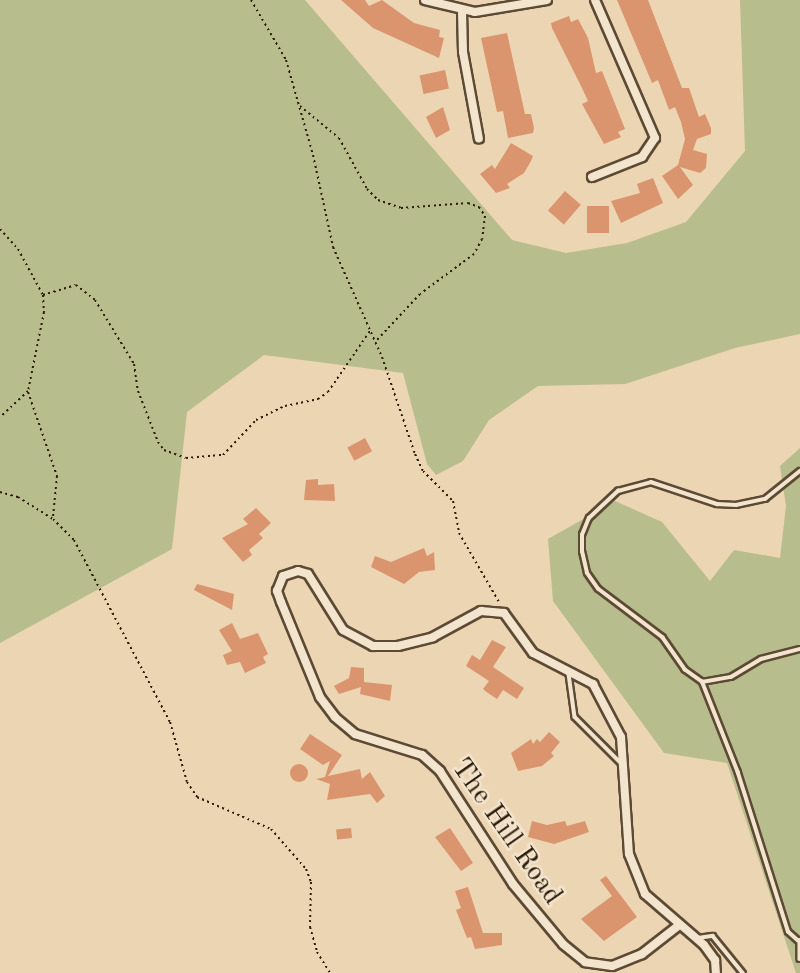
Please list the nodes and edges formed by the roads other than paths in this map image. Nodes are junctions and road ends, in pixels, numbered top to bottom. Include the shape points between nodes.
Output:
1 (425, 0) edge
2 (547, 0) edge
3 (595, 0) edge
4 (462, 11) junction
5 (479, 139) dead end
6 (592, 177) dead end
7 (800, 471) edge
8 (800, 649) edge
9 (569, 673) junction
10 (702, 682) junction
11 (623, 766) junction
12 (678, 926) junction
13 (698, 938) junction
14 (799, 941) edge
15 (800, 959) edge
16 (610, 970) edge
17 (716, 973) edge
18 (743, 973) edge

1 - 4 street
2 - 4 street via 487,12
3 - 6 street via 654,138 642,158
4 - 5 street via 463,52
7 - 10 lane via 765,499 736,505 717,504 652,482 618,491 589,518 582,535 587,573 598,589 663,638 685,670
8 - 10 lane via 761,659 731,677
9 - 11 lane via 575,717
9 - 11 street via 593,684 621,737
9 - 16 street, The Hill Road via 534,653 504,613 481,611 433,637 382,648 343,630 308,574 288,573 277,591 320,697 335,717 355,734 422,755 440,771 542,925 585,961
10 - 14 lane via 738,773 788,932
11 - 12 street via 629,854 645,894
12 - 13 street
12 - 16 street, The Hill Road via 642,954
13 - 17 street via 715,960
13 - 18 lane via 713,936
14 - 15 lane

